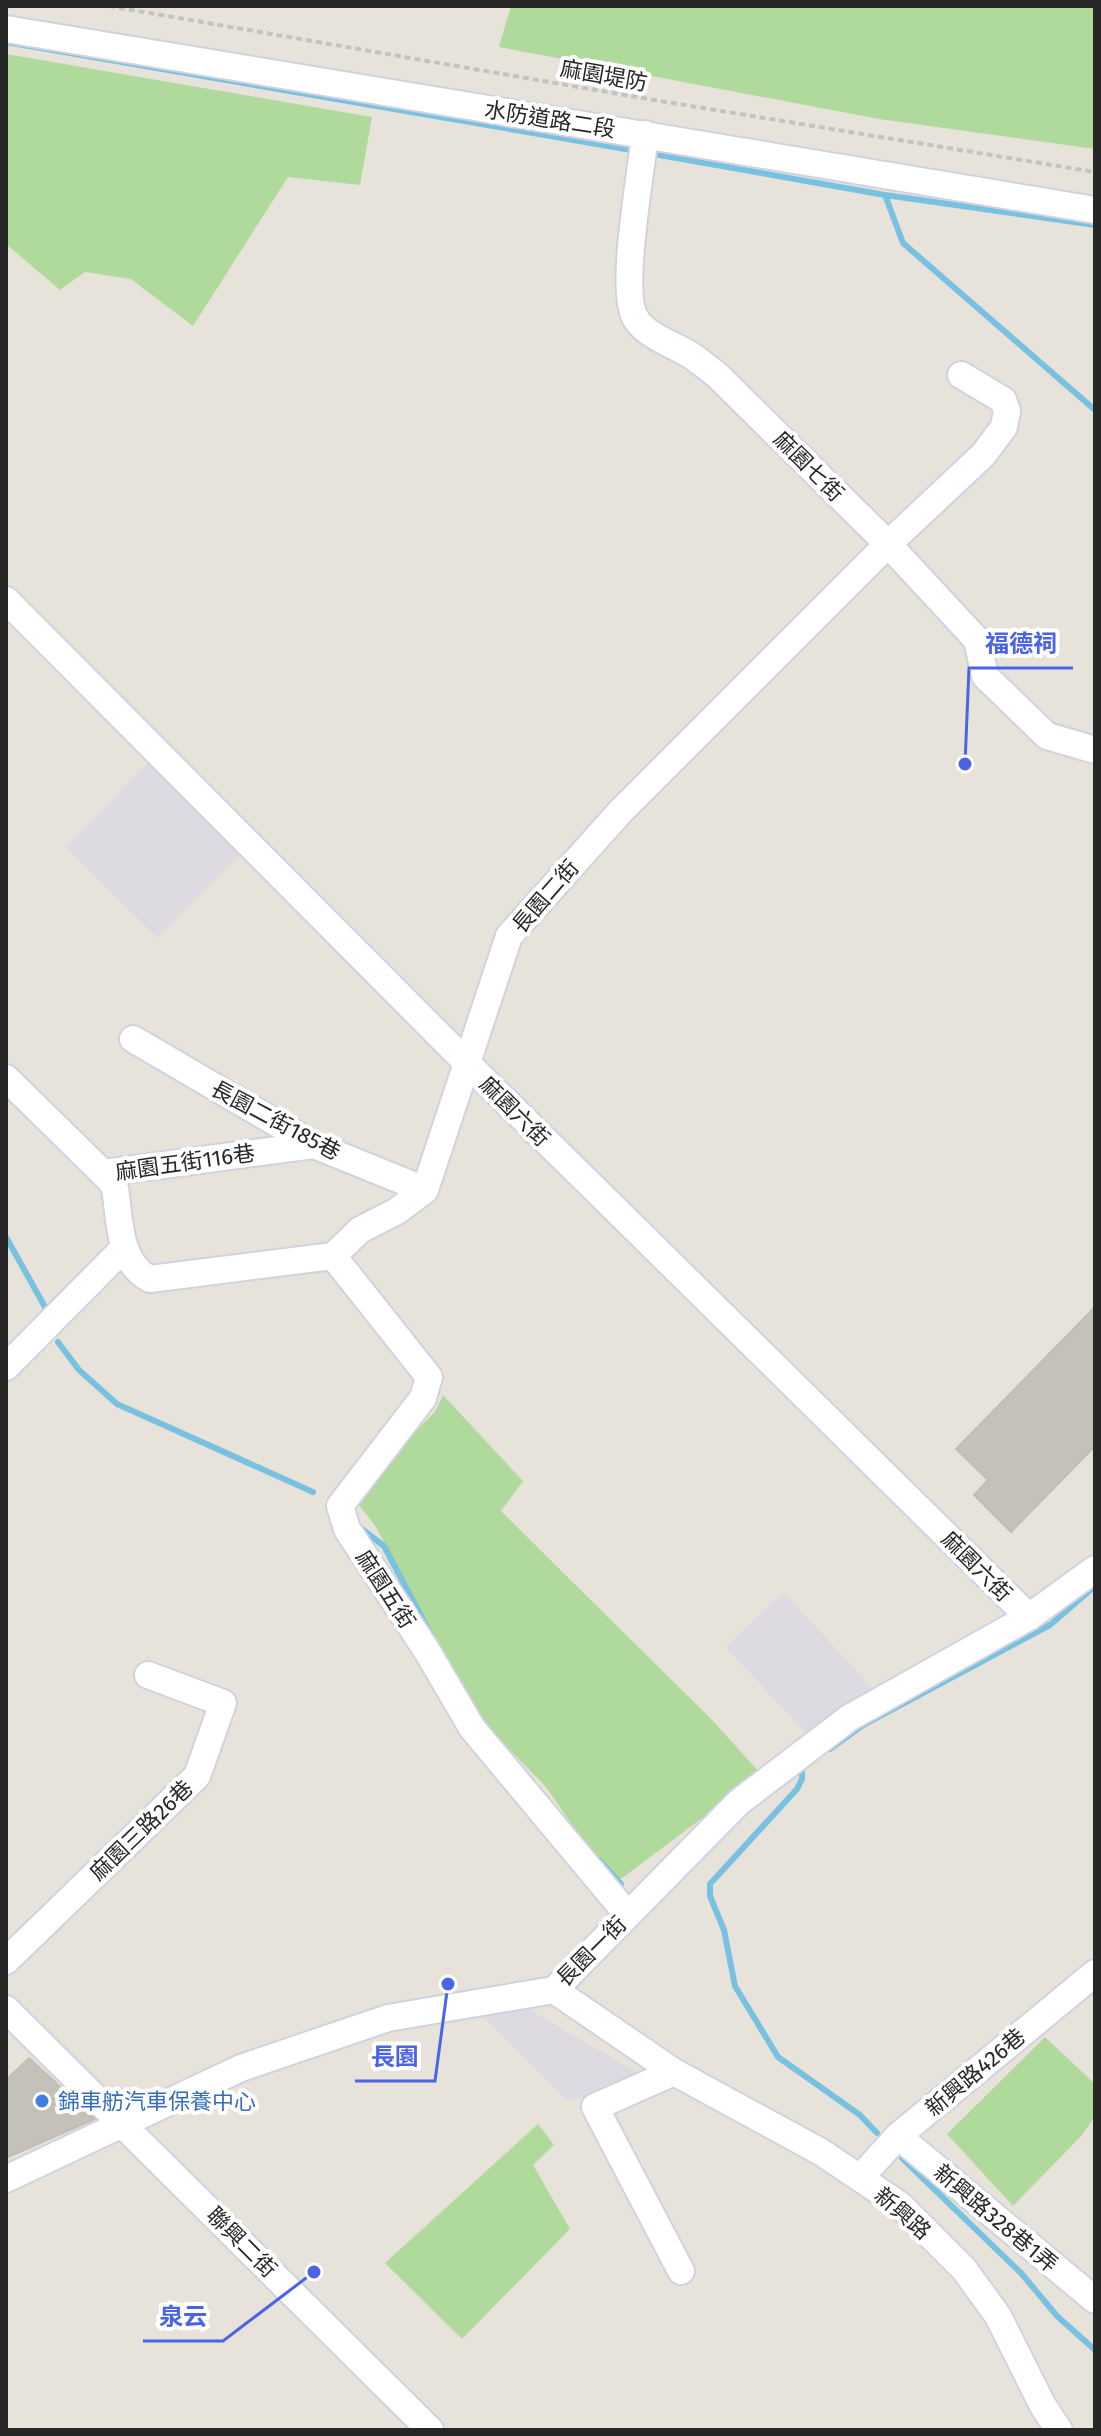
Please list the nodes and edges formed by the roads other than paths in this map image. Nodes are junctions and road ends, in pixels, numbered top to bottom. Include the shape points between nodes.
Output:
1 (6, 29) edge
2 (645, 134) junction
3 (1095, 210) edge
4 (961, 375) dead end
5 (888, 544) junction
6 (6, 600) edge
7 (1095, 750) edge
8 (133, 1039) dead end
9 (468, 1064) junction
10 (6, 1078) edge
11 (314, 1145) junction
12 (104, 1173) junction
13 (425, 1190) junction
14 (124, 1248) junction
15 (333, 1256) junction
16 (6, 1367) edge
17 (1095, 1569) edge
18 (1029, 1617) junction
19 (148, 1675) dead end
20 (628, 1915) junction
21 (6, 1961) edge
22 (1095, 1973) edge
23 (554, 1990) junction
24 (6, 2009) edge
25 (674, 2072) junction
26 (123, 2123) junction
27 (898, 2136) junction
28 (861, 2177) junction
29 (6, 2179) edge
30 (681, 2271) dead end
31 (1095, 2300) edge
32 (430, 2430) edge
33 (1059, 2430) edge

1 - 2 street, 水防道路二段
2 - 3 street, 水防道路二段
2 - 5 street, 麻園七街 via 630,258 633,316 717,375
4 - 5 street, 長園二街 via 1003,400 1004,427 983,455
5 - 7 street, 麻園七街 via 977,640 985,676 1047,736
5 - 9 street, 長園二街 via 620,812 509,936
6 - 9 street, 麻園六街
8 - 11 street, 長園二街185巷
9 - 13 street, 長園二街
9 - 18 street, 麻園六街
10 - 12 street
11 - 12 street, 麻園五街116巷
11 - 13 street, 長園二街185巷
12 - 14 street via 115,1188
13 - 15 street via 360,1230
14 - 15 street via 150,1279
14 - 16 street
15 - 20 street, 麻園五街 via 429,1377 423,1398 340,1506 347,1529 472,1728
17 - 18 street, 長園一街
18 - 20 street, 長園一街 via 849,1718 739,1802
19 - 21 street, 麻園三路26巷 via 223,1703 197,1776
20 - 23 street, 長園一街
22 - 27 street, 新興路426巷
23 - 25 street, 新興路
23 - 26 street, 長園一街 via 388,2018 241,2068
24 - 26 street, 聯興二街
25 - 28 street, 新興路
25 - 30 street via 595,2107
26 - 29 street, 長園一街
26 - 32 street, 聯興二街
27 - 28 street, 新興路426巷
27 - 31 street, 新興路328巷1弄
28 - 33 street, 新興路 via 900,2205 964,2269 998,2316

